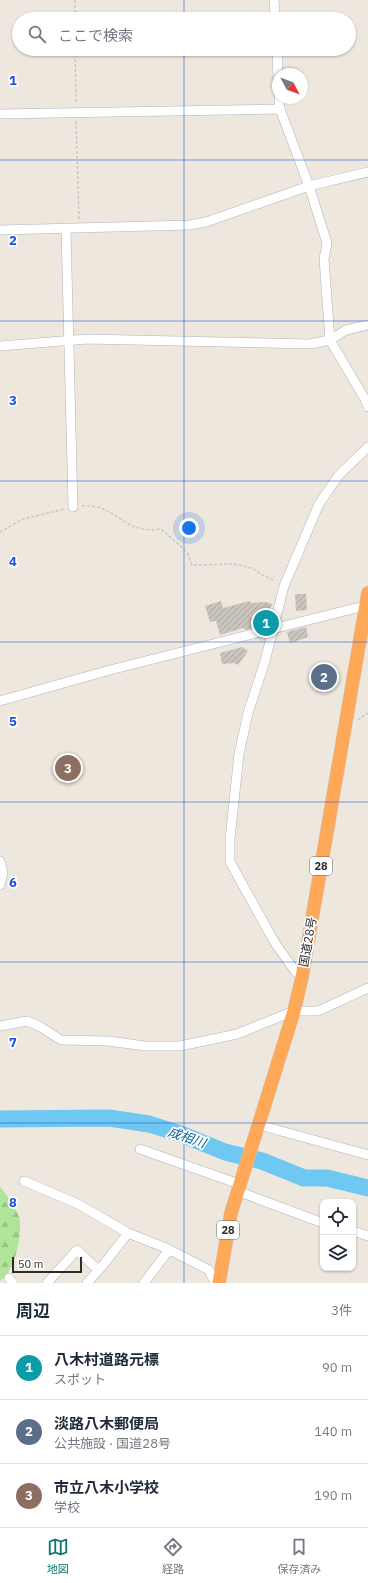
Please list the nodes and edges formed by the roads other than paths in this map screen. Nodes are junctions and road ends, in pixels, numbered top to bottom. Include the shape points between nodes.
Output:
1 (274, 0) edge
2 (275, 12) edge
3 (277, 56) edge
4 (278, 68) edge
5 (280, 104) edge
6 (280, 109) junction
7 (0, 114) edge
8 (368, 172) edge
9 (309, 186) junction
10 (66, 229) junction
11 (0, 230) edge
12 (368, 325) edge
13 (68, 339) junction
14 (330, 340) junction
15 (0, 346) edge
16 (368, 407) edge
17 (368, 447) edge
18 (73, 507) road end
19 (367, 601) edge
20 (273, 628) junction
21 (0, 701) edge
22 (0, 861) edge
23 (0, 885) edge
24 (302, 977) junction
25 (368, 988) edge
26 (294, 1011) junction
27 (0, 1026) edge
28 (257, 1130) junction
29 (140, 1149) dead end
30 (368, 1155) edge
31 (24, 1180) dead end
32 (239, 1184) junction
33 (320, 1222) edge
34 (356, 1232) edge
35 (128, 1233) junction
36 (368, 1236) edge
37 (169, 1250) junction
38 (98, 1270) junction
39 (47, 1283) edge
40 (87, 1283) edge
41 (144, 1283) edge
42 (215, 1283) edge
43 (219, 1283) edge

1 - 2 street
3 - 4 street
5 - 6 street
6 - 7 street
6 - 9 street
8 - 9 street
9 - 10 street via 206,222 190,225
9 - 14 street via 327,243 324,259
10 - 11 street
10 - 13 street
12 - 14 street via 346,330
13 - 14 street via 310,344
13 - 15 street
13 - 18 street
14 - 16 street
17 - 20 street via 339,475 319,504 284,586
19 - 20 street
19 - 24 highway, 国道28号 / 28
20 - 21 street
20 - 24 street via 239,754 230,862 275,943
22 - 23 street via 3,873
24 - 26 highway, 国道28号 / 28
25 - 26 street via 318,1011
26 - 27 street via 237,1034 180,1046 61,1040 27,1021
26 - 28 highway, 国道28号 / 28
28 - 30 street
28 - 32 highway, 国道28号 / 28
29 - 32 street
31 - 35 street via 78,1204
32 - 33 street
32 - 43 highway, 国道28号 / 28 via 231,1213
34 - 36 street
35 - 37 street
35 - 38 street
37 - 41 street
37 - 42 street via 209,1270
38 - 39 street via 77,1250
38 - 40 street

